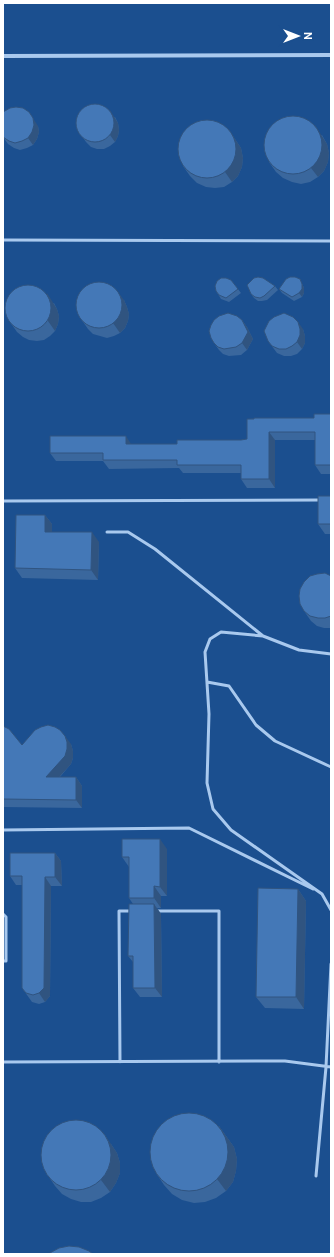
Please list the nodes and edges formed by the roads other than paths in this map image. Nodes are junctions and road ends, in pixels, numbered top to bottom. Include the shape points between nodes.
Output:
1 (331, 55) edge
2 (3, 56) edge
3 (3, 240) edge
4 (331, 241) edge
5 (323, 500) edge
6 (3, 501) edge
7 (107, 532) dead end
8 (263, 636) junction
9 (331, 654) edge
10 (207, 682) junction
11 (331, 767) edge
12 (3, 830) edge
13 (322, 894) junction
14 (331, 910) edge
15 (150, 911) edge
16 (135, 912) edge
17 (3, 914) edge
18 (3, 961) edge
19 (331, 964) edge
20 (3, 1062) edge
21 (120, 1062) junction
22 (219, 1062) junction
23 (326, 1067) junction
24 (331, 1067) edge
25 (316, 1176) dead end

1 - 2 street
3 - 4 lane
5 - 6 lane
7 - 8 lane via 128,532 154,549
8 - 9 lane via 299,650
8 - 10 lane via 221,632 210,639 205,652
10 - 11 lane via 228,686 256,725 275,741
10 - 13 lane via 207,783 213,809 231,830
12 - 13 lane via 189,828
13 - 14 lane
15 - 22 lane via 219,911
16 - 21 lane via 119,912
17 - 18 lane via 6,917 6,961
19 - 23 lane
20 - 21 lane
21 - 22 lane
22 - 23 lane via 285,1061
23 - 24 lane
23 - 25 lane

